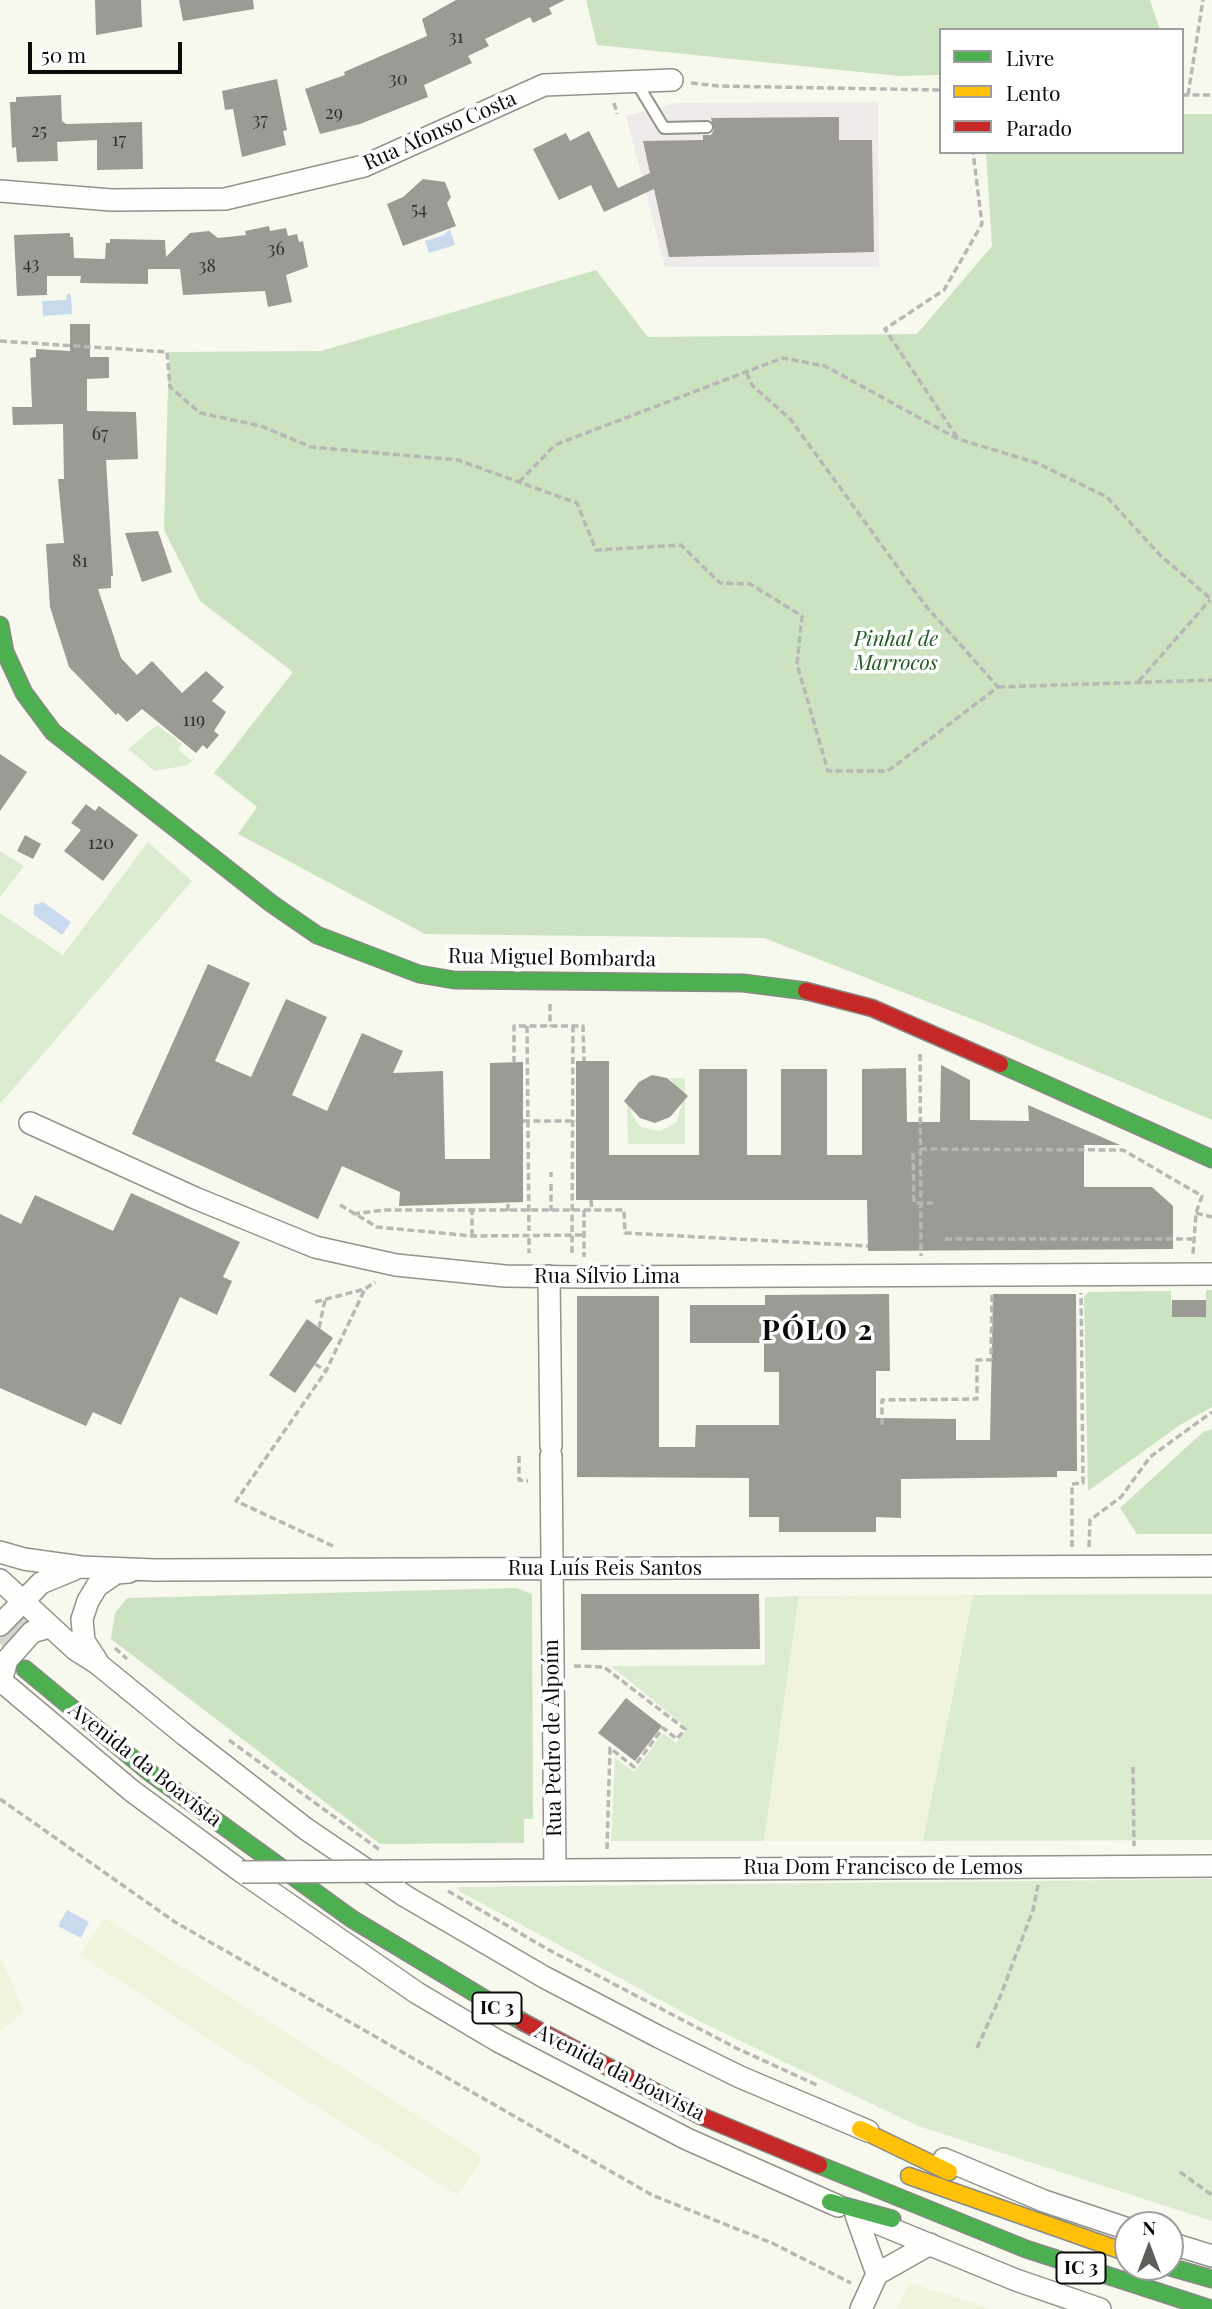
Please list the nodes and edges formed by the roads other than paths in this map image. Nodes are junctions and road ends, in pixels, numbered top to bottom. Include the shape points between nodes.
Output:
1 (635, 80) junction
2 (672, 80) road end
3 (707, 127) dead end
4 (0, 191) edge
5 (0, 625) edge
6 (30, 1123) dead end
7 (1212, 1159) edge
8 (1203, 1274) edge
9 (549, 1276) junction
10 (0, 1552) edge
11 (1212, 1566) edge
12 (81, 1567) junction
13 (552, 1569) junction
14 (155, 1570) junction
15 (0, 1580) edge
16 (22, 1601) junction
17 (0, 1625) edge
18 (50, 1627) junction
19 (98, 1664) junction
20 (25, 1669) tunnel mouth
21 (1, 1681) edge
22 (292, 1854) dead end
23 (1212, 1866) edge
24 (555, 1868) junction
25 (242, 1872) junction
26 (336, 1884) dead end
27 (860, 2129) junction
28 (894, 2170) dead end
29 (830, 2202) junction
30 (856, 2215) junction
31 (1036, 2220) junction
32 (1114, 2225) edge
33 (930, 2244) junction
34 (1184, 2247) edge
35 (1114, 2248) edge
36 (1026, 2249) junction
37 (1212, 2256) edge
38 (1184, 2271) edge
39 (1212, 2279) edge
40 (869, 2292) edge
41 (1100, 2309) edge
42 (1211, 2309) edge

1 - 2 street, Rua Afonso Costa
1 - 3 lane via 664,128
1 - 4 street, Rua Afonso Costa via 544,85 364,166 225,198 111,200
5 - 7 main road, Rua Miguel Bombarda via 5,652 24,693 53,732 272,904 317,935 351,950 419,974 454,980 743,983 821,993 897,1018
6 - 9 street, Rua Sílvio Lima via 315,1247 407,1267
8 - 9 street, Rua Sílvio Lima
9 - 13 street, Rua Pedro de Alpoím
10 - 12 street, Rua Luís Reis Santos
11 - 13 street, Rua Luís Reis Santos
12 - 14 street, Rua Luís Reis Santos
12 - 16 street via 48,1579
13 - 14 street, Rua Luís Reis Santos
13 - 24 street, Rua Pedro de Alpoím
14 - 19 street via 116,1573 97,1586 82,1619 84,1641
15 - 16 street
16 - 17 street
16 - 18 street
18 - 19 street
18 - 21 street via 32,1632 7,1660
19 - 27 street via 306,1829 405,1896 544,1977 659,2036
20 - 36 main road, Avenida da Boavista / IC 3 via 149,1772 352,1919 511,2016 701,2116
21 - 25 street, Avenida da Boavista via 132,1791
22 - 26 main road
23 - 24 street, Rua Dom Francisco de Lemos
24 - 25 street, Rua Pedro de Alpoím, bridge
25 - 29 street, Avenida da Boavista via 417,1993 498,2041 687,2138
27 - 31 main road via 1000,2196
27 - 32 street
28 - 31 main road, IC 3
29 - 30 street, Avenida da Boavista
29 - 36 main road via 861,2208 954,2241
30 - 33 street, Avenida da Boavista
30 - 40 street
31 - 35 main road, IC 3
33 - 40 street
33 - 41 street, Avenida da Boavista
34 - 37 street
36 - 42 main road, Avenida da Boavista / IC 3
38 - 39 main road

